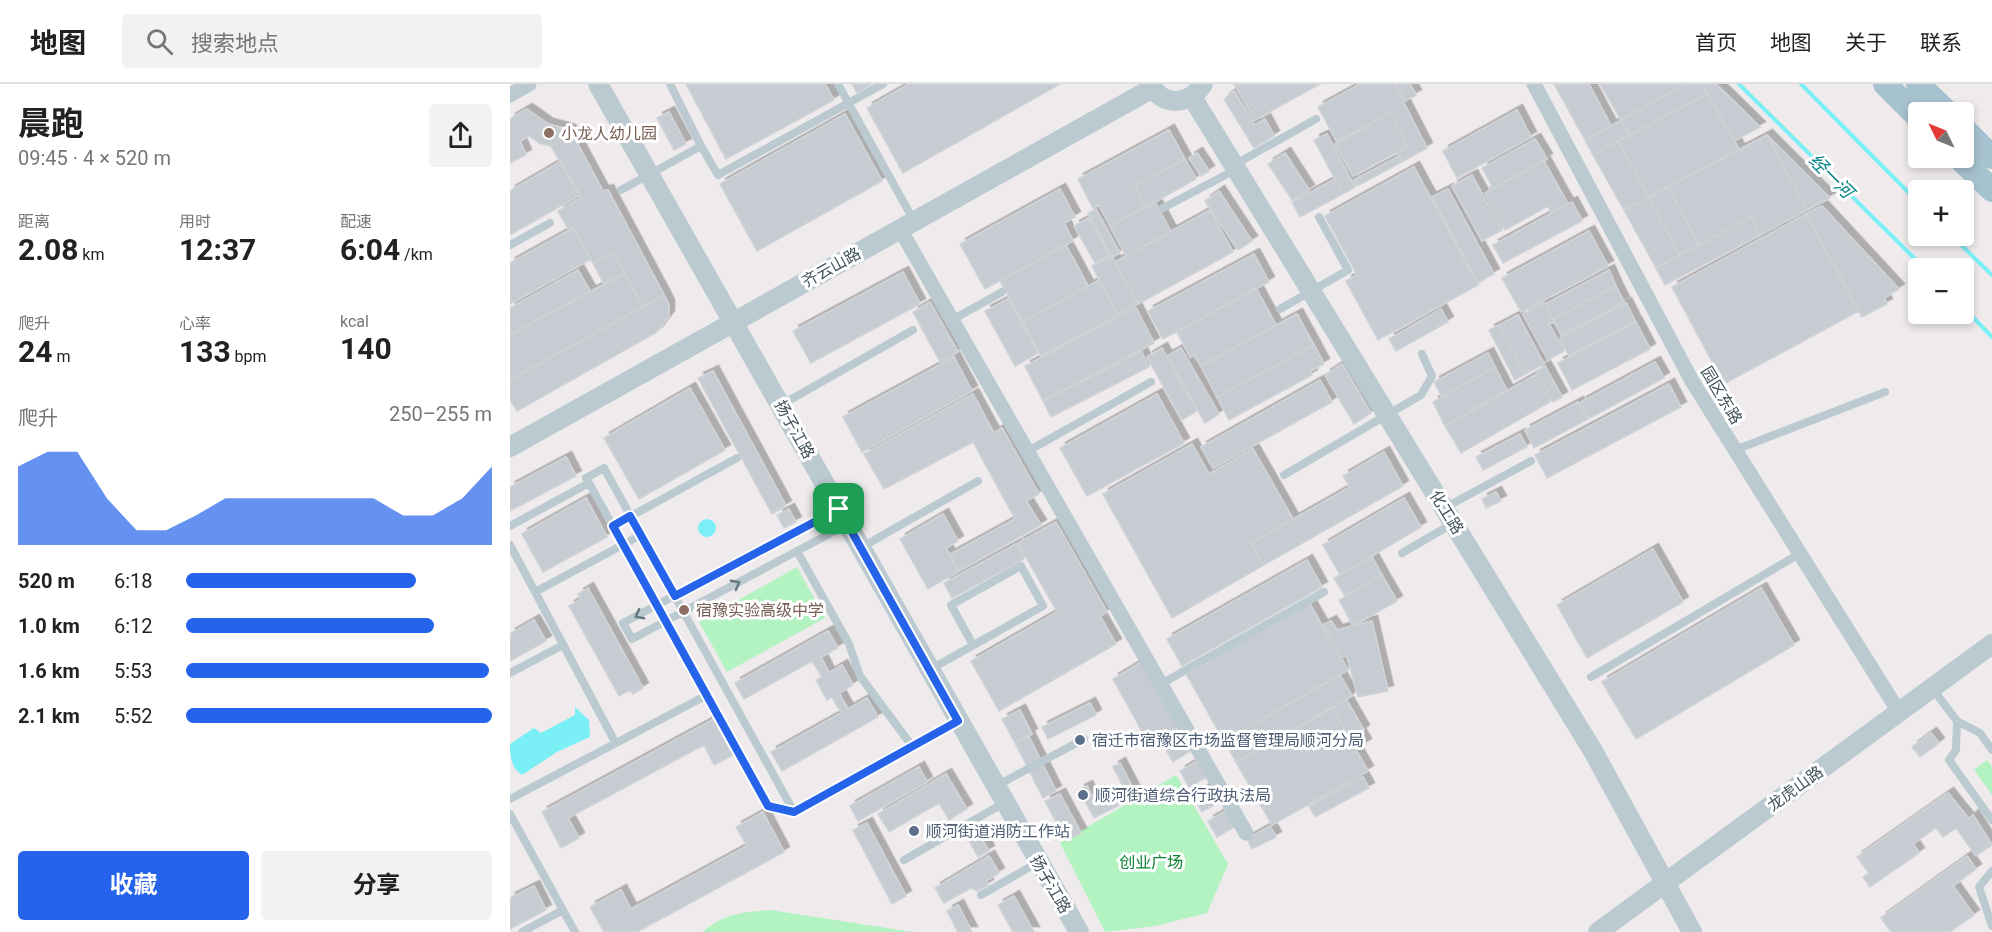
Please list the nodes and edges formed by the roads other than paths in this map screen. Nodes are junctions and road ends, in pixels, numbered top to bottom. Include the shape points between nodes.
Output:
1 (529, 84) edge
2 (598, 84) edge
3 (670, 84) edge
4 (838, 84) edge
5 (883, 84) edge
6 (1534, 84) edge
7 (1885, 84) edge
8 (1918, 84) edge
9 (1152, 86) edge
10 (1197, 91) edge
11 (510, 95) edge
12 (1937, 102) edge
13 (849, 103) junction
14 (1908, 107) edge
15 (1317, 119) dead end
16 (1974, 139) edge
17 (701, 146) junction
18 (1992, 157) edge
19 (1234, 168) junction
20 (1969, 168) edge
21 (650, 174) junction
22 (621, 190) dead end
23 (1992, 190) edge
24 (1163, 208) dead end
25 (1319, 217) dead end
26 (550, 223) dead end
27 (907, 225) junction
28 (510, 245) edge
29 (1002, 292) dead end
30 (1310, 292) junction
31 (1280, 309) dead end
32 (952, 320) junction
33 (734, 321) junction
34 (913, 330) dead end
35 (1422, 354) dead end
36 (1151, 382) dead end
37 (1885, 392) dead end
38 (781, 405) junction
39 (1387, 415) junction
40 (510, 446) edge
41 (1735, 450) junction
42 (1028, 452) junction
43 (737, 458) dead end
44 (1531, 461) dead end
45 (1284, 475) dead end
46 (978, 482) dead end
47 (589, 483) junction
48 (1449, 515) junction
49 (630, 516) junction
50 (844, 516) junction
51 (510, 526) edge
52 (613, 526) junction
53 (641, 535) junction
54 (510, 545) edge
55 (623, 545) junction
56 (861, 548) junction
57 (797, 551) junction
58 (1402, 553) dead end
59 (1798, 554) junction
60 (535, 592) junction
61 (1324, 592) dead end
62 (675, 596) junction
63 (657, 605) junction
64 (683, 612) junction
65 (666, 621) junction
66 (1992, 644) edge
67 (563, 645) junction
68 (973, 645) junction
69 (930, 669) junction
70 (510, 674) edge
71 (1591, 677) dead end
72 (1161, 684) junction
73 (1932, 688) junction
74 (707, 695) junction
75 (1899, 712) junction
76 (958, 721) junction
77 (1957, 721) junction
78 (1084, 739) dead end
79 (615, 742) junction
80 (912, 746) junction
81 (1992, 750) edge
82 (1000, 795) junction
83 (510, 799) edge
84 (794, 812) junction
85 (510, 814) edge
86 (1992, 820) edge
87 (1246, 833) dead end
88 (904, 860) dead end
89 (1038, 862) junction
90 (1992, 871) edge
91 (1667, 882) junction
92 (981, 895) dead end
93 (563, 910) junction
94 (1992, 926) edge
95 (522, 932) edge
96 (575, 932) edge
97 (1079, 932) edge
98 (1598, 932) edge
99 (1692, 932) edge

1 - 11 street
2 - 21 street, 扬子江路
3 - 17 lane
4 - 13 lane
5 - 13 lane
6 - 41 street, 园区东路 via 1692,381
7 - 14 main road
8 - 12 main road
9 - 10 street, 化工路 via 1170,101
9 - 27 street, 齐云山路
10 - 19 street, 化工路
13 - 17 lane via 718,175
13 - 27 lane
15 - 19 lane
16 - 18 main road
17 - 21 lane
19 - 24 lane
19 - 30 street, 化工路
20 - 23 main road
21 - 22 lane
21 - 33 street, 扬子江路
25 - 30 lane via 1348,270
26 - 28 lane
27 - 32 street
27 - 33 street, 齐云山路
29 - 32 lane
30 - 31 lane
30 - 39 street, 化工路
32 - 42 street
33 - 38 street, 扬子江路
33 - 40 street, 齐云山路
34 - 38 lane
35 - 39 lane via 1432,376 1426,390
36 - 42 lane
37 - 41 lane
38 - 50 street, 扬子江路
39 - 45 lane
39 - 48 street, 化工路
41 - 59 street, 园区东路
42 - 72 street
43 - 49 lane
44 - 48 lane
46 - 56 lane
47 - 49 lane via 586,478 604,468
47 - 51 lane
47 - 52 lane
48 - 58 lane
48 - 91 street, 化工路 via 1593,751
49 - 52 lane
49 - 53 lane
50 - 56 street, 扬子江路
50 - 57 lane
50 - 62 lane
52 - 55 lane
53 - 55 lane
53 - 62 lane
54 - 60 lane
55 - 60 lane
55 - 63 lane
56 - 69 street, 扬子江路
64 -> 57 lane
57 - 80 lane via 849,644 860,676
59 - 71 lane
59 - 75 street, 园区东路
60 - 67 lane
61 - 72 lane
62 - 63 lane
62 - 64 lane
63 - 65 lane
63 -> 65 lane via 623,623 632,639
64 - 65 lane
64 - 84 lane
65 - 74 lane
66 - 73 street, 龙虎山路
67 - 70 lane
67 - 79 lane
68 - 68 lane via 1043,606 1021,566 951,605
68 - 69 lane
69 - 76 street, 扬子江路
72 - 87 street
73 - 75 street, 龙虎山路
73 - 77 lane
74 - 79 lane
74 - 84 lane via 768,806
75 - 91 street, 龙虎山路
76 - 80 lane
76 - 82 street, 扬子江路
77 - 81 lane via 1980,733
77 - 86 lane via 1956,750 1949,760
78 - 82 lane
79 - 83 lane
80 - 84 lane
82 - 88 lane
82 - 89 street, 扬子江路
85 - 93 lane
89 - 92 lane
89 - 97 street, 扬子江路
90 - 94 lane via 1979,887
91 - 98 street, 龙虎山路
91 - 99 street, 化工路
93 - 95 lane
93 - 96 lane

